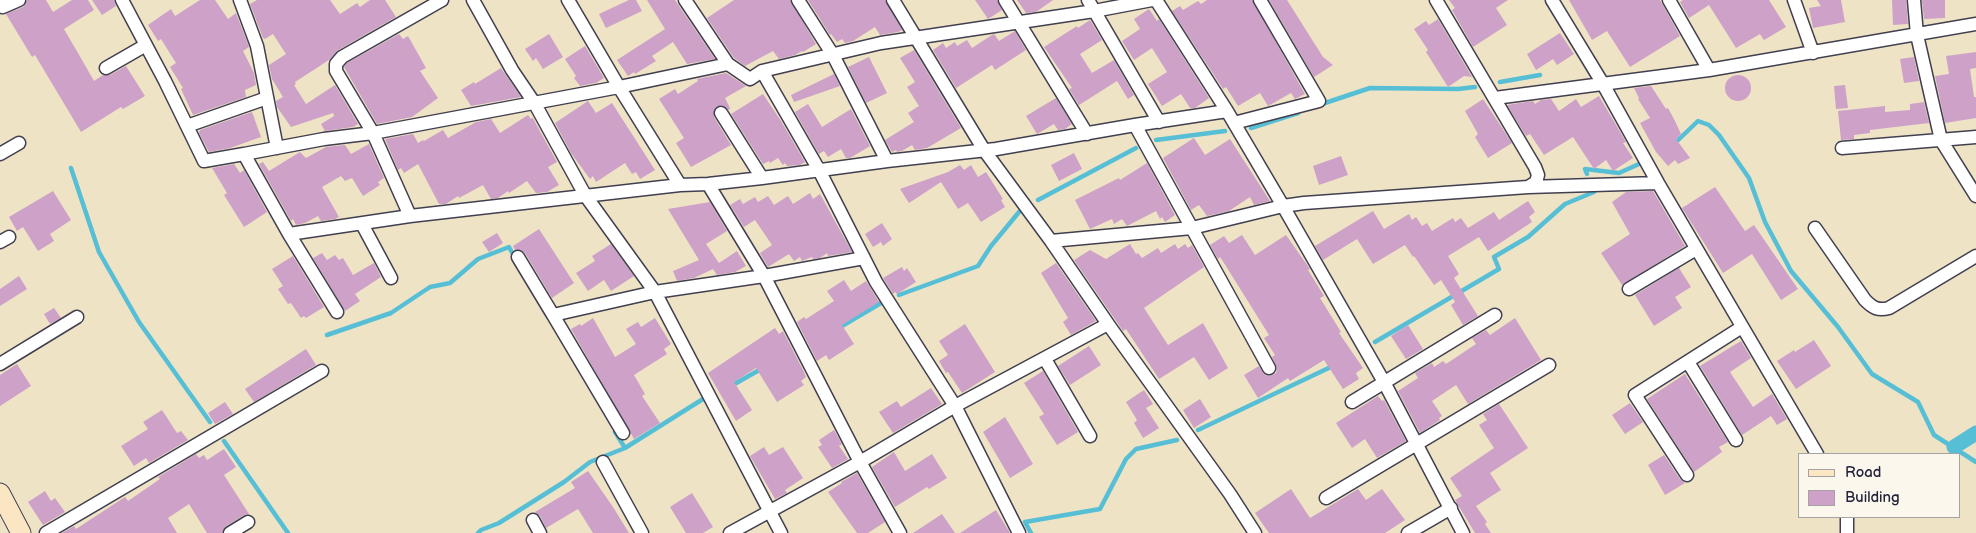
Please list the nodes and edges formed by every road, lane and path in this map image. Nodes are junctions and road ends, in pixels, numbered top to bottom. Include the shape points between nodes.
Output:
1 (19, 0) edge
2 (122, 0) edge
3 (240, 0) edge
4 (442, 0) edge
5 (473, 0) edge
6 (568, 0) edge
7 (685, 0) edge
8 (798, 0) edge
9 (893, 0) edge
10 (1005, 0) edge
11 (1152, 0) edge
12 (1156, 0) edge
13 (1260, 0) edge
14 (1436, 0) edge
15 (1552, 0) edge
16 (1669, 0) edge
17 (1794, 0) edge
18 (1914, 0) edge
19 (0, 2) edge
20 (1091, 5) edge
21 (1019, 22) junction
22 (1976, 24) edge
23 (1917, 35) junction
24 (916, 38) junction
25 (146, 45) junction
26 (1813, 53) junction
27 (833, 54) junction
28 (728, 64) junction
29 (106, 68) dead end
30 (1708, 70) junction
31 (762, 71) junction
32 (1603, 84) junction
33 (619, 87) junction
34 (267, 98) junction
35 (1495, 98) junction
36 (535, 104) junction
37 (1227, 111) junction
38 (722, 113) dead end
39 (1159, 122) junction
40 (1234, 123) junction
41 (1135, 125) junction
42 (187, 126) junction
43 (373, 133) junction
44 (1087, 134) junction
45 (1976, 137) edge
46 (1941, 140) junction
47 (19, 143) dead end
48 (277, 148) junction
49 (1842, 148) dead end
50 (984, 150) junction
51 (0, 154) edge
52 (244, 154) junction
53 (887, 161) junction
54 (819, 170) junction
55 (762, 178) junction
56 (1658, 183) junction
57 (708, 184) junction
58 (680, 185) junction
59 (1528, 187) junction
60 (585, 195) junction
61 (1976, 196) edge
62 (1283, 206) junction
63 (410, 216) junction
64 (362, 224) junction
65 (1192, 228) junction
66 (1815, 228) dead end
67 (290, 234) junction
68 (1051, 241) junction
69 (1696, 249) junction
70 (1976, 256) edge
71 (518, 257) dead end
72 (864, 258) junction
73 (764, 276) junction
74 (391, 278) dead end
75 (1629, 289) dead end
76 (655, 292) junction
77 (337, 312) dead end
78 (553, 315) junction
79 (1495, 315) dead end
80 (77, 318) dead end
81 (1108, 324) junction
82 (1742, 327) junction
83 (1045, 359) junction
84 (1688, 362) junction
85 (0, 364) edge
86 (1549, 366) dead end
87 (1269, 368) dead end
88 (322, 371) dead end
89 (1384, 382) junction
90 (1352, 402) dead end
91 (955, 406) junction
92 (624, 433) dead end
93 (1090, 436) dead end
94 (1736, 440) dead end
95 (1416, 444) junction
96 (1816, 453) edge
97 (603, 462) dead end
98 (860, 462) junction
99 (1687, 475) dead end
100 (0, 493) edge
101 (1326, 498) dead end
102 (1451, 508) junction
103 (769, 511) junction
104 (1847, 518) edge
105 (533, 520) dead end
106 (248, 522) dead end
107 (21, 533) edge
108 (46, 533) edge
109 (230, 533) edge
110 (540, 533) edge
111 (642, 533) edge
112 (730, 533) edge
113 (781, 533) edge
114 (900, 533) edge
115 (1019, 533) edge
116 (1255, 533) edge
117 (1408, 533) edge
118 (1463, 533) edge
119 (1848, 533) edge

1 - 19 street via 3,7
2 - 25 street
3 - 34 street via 257,46
4 - 43 street via 342,57 336,64 336,71
5 - 36 street
6 - 33 street
7 - 28 street
8 - 27 street
9 - 24 street
10 - 21 street
11 - 20 street
12 - 37 street
13 - 40 street via 1320,100
14 - 35 street
15 - 32 street
16 - 30 street
17 - 26 street
18 - 23 street
20 - 21 street
20 - 39 street
21 - 24 street
21 - 44 street
22 - 23 street
23 - 26 street
23 - 46 street
24 - 27 street
24 - 50 street
25 - 29 street
25 - 42 street
26 - 30 street
27 - 31 street
27 - 53 street
28 - 31 street via 750,79
28 - 33 street
30 - 32 street
31 - 54 street
32 - 35 street
32 - 56 street
33 - 36 street
33 - 58 street
34 - 42 street
34 - 48 street
35 - 59 street via 1536,167 1536,182
36 - 43 street
36 - 60 street
37 - 39 street
37 - 40 street
38 - 55 street
39 - 41 street
40 - 62 street
41 - 44 street
41 - 65 street
42 - 52 street via 204,161
43 - 48 street
43 - 63 street
44 - 50 street
45 - 46 street
46 - 49 street
46 - 61 street
47 - 51 street
48 - 52 street
50 - 53 street
50 - 68 street
52 - 67 street
53 - 54 street
54 - 55 street
54 - 72 street
55 - 57 street
56 - 59 street
56 - 69 street
57 - 58 street
57 - 73 street
58 - 60 street
59 - 62 street
60 - 63 street
60 - 76 street
62 - 65 street
62 - 89 street
63 - 64 street
64 - 67 street
64 - 74 street
65 - 68 street
65 - 87 street
66 - 70 street via 1865,300 1880,310 1889,308
67 - 77 street
68 - 81 street
69 - 75 street
69 - 82 street
71 - 78 street
72 - 73 street
72 - 91 street
73 - 76 street
73 - 98 street
76 - 78 street
76 - 103 street
78 - 92 street
79 - 89 street
80 - 85 street
81 - 83 street
81 - 116 street
82 - 84 street
82 - 96 street
83 - 91 street
83 - 93 street
84 - 94 street
84 - 99 street via 1635,395
86 - 95 street
88 - 108 street
89 - 90 street
89 - 95 street
91 - 98 street
91 - 115 street
95 - 101 street
95 - 102 street
97 - 111 street
98 - 103 street
98 - 114 street
100 - 107 main road
102 - 117 street
102 - 118 street
103 - 112 street
103 - 113 street
104 - 119 street
105 - 110 street
106 - 109 street

